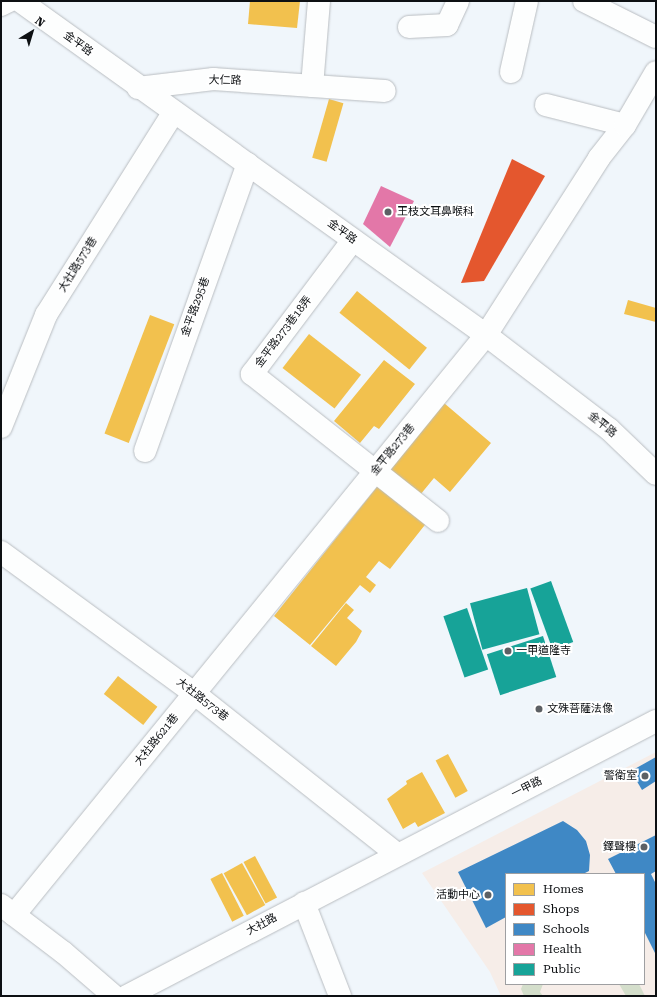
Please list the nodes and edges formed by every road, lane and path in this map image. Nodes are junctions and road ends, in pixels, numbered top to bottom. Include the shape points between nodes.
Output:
1 (9, 1) edge
2 (20, 1) edge
3 (319, 1) edge
4 (458, 1) edge
5 (527, 1) edge
6 (584, 1) edge
7 (1, 5) edge
8 (409, 27) dead end
9 (656, 37) edge
10 (511, 72) dead end
11 (656, 72) edge
12 (312, 86) junction
13 (138, 88) junction
14 (385, 91) dead end
15 (546, 105) dead end
16 (174, 112) junction
17 (625, 125) junction
18 (248, 164) junction
19 (353, 240) junction
20 (486, 335) junction
21 (1, 427) edge
22 (145, 451) dead end
23 (375, 472) junction
24 (656, 474) edge
25 (438, 521) dead end
26 (1, 552) edge
27 (300, 564) joint
28 (195, 694) junction
29 (656, 721) edge
30 (397, 854) junction
31 (304, 903) junction
32 (8, 910) edge
33 (114, 996) edge
34 (127, 996) edge
35 (340, 996) edge

1 - 7 street
2 - 13 street, 金平路
3 - 12 street
4 - 8 street via 447,25
5 - 10 street
6 - 9 street
11 - 17 street, 金平路273巷
12 - 13 street, 大仁路 via 213,79
12 - 14 street, 大仁路
13 - 16 street, 金平路
15 - 17 street
16 - 18 street, 金平路
16 - 21 street, 大社路573巷 via 46,316
17 - 20 street, 金平路273巷 via 599,158
18 - 19 street, 金平路
18 - 22 street, 金平路295巷
19 - 20 street, 金平路
19 - 23 street, 金平路273巷18弄 via 252,374
20 - 23 street, 金平路273巷
20 - 24 street, 金平路 via 609,429
23 - 25 street
23 - 27 street, 金平路273巷
26 - 28 street, 大社路573巷
27 - 28 street, 大社路621巷
28 - 30 street, 大社路573巷
28 - 32 street, 大社路621巷
29 - 30 street, 一甲路
30 - 31 street, 大社路
31 - 34 street, 大社路
31 - 35 street
32 - 33 street, 大社路621巷

